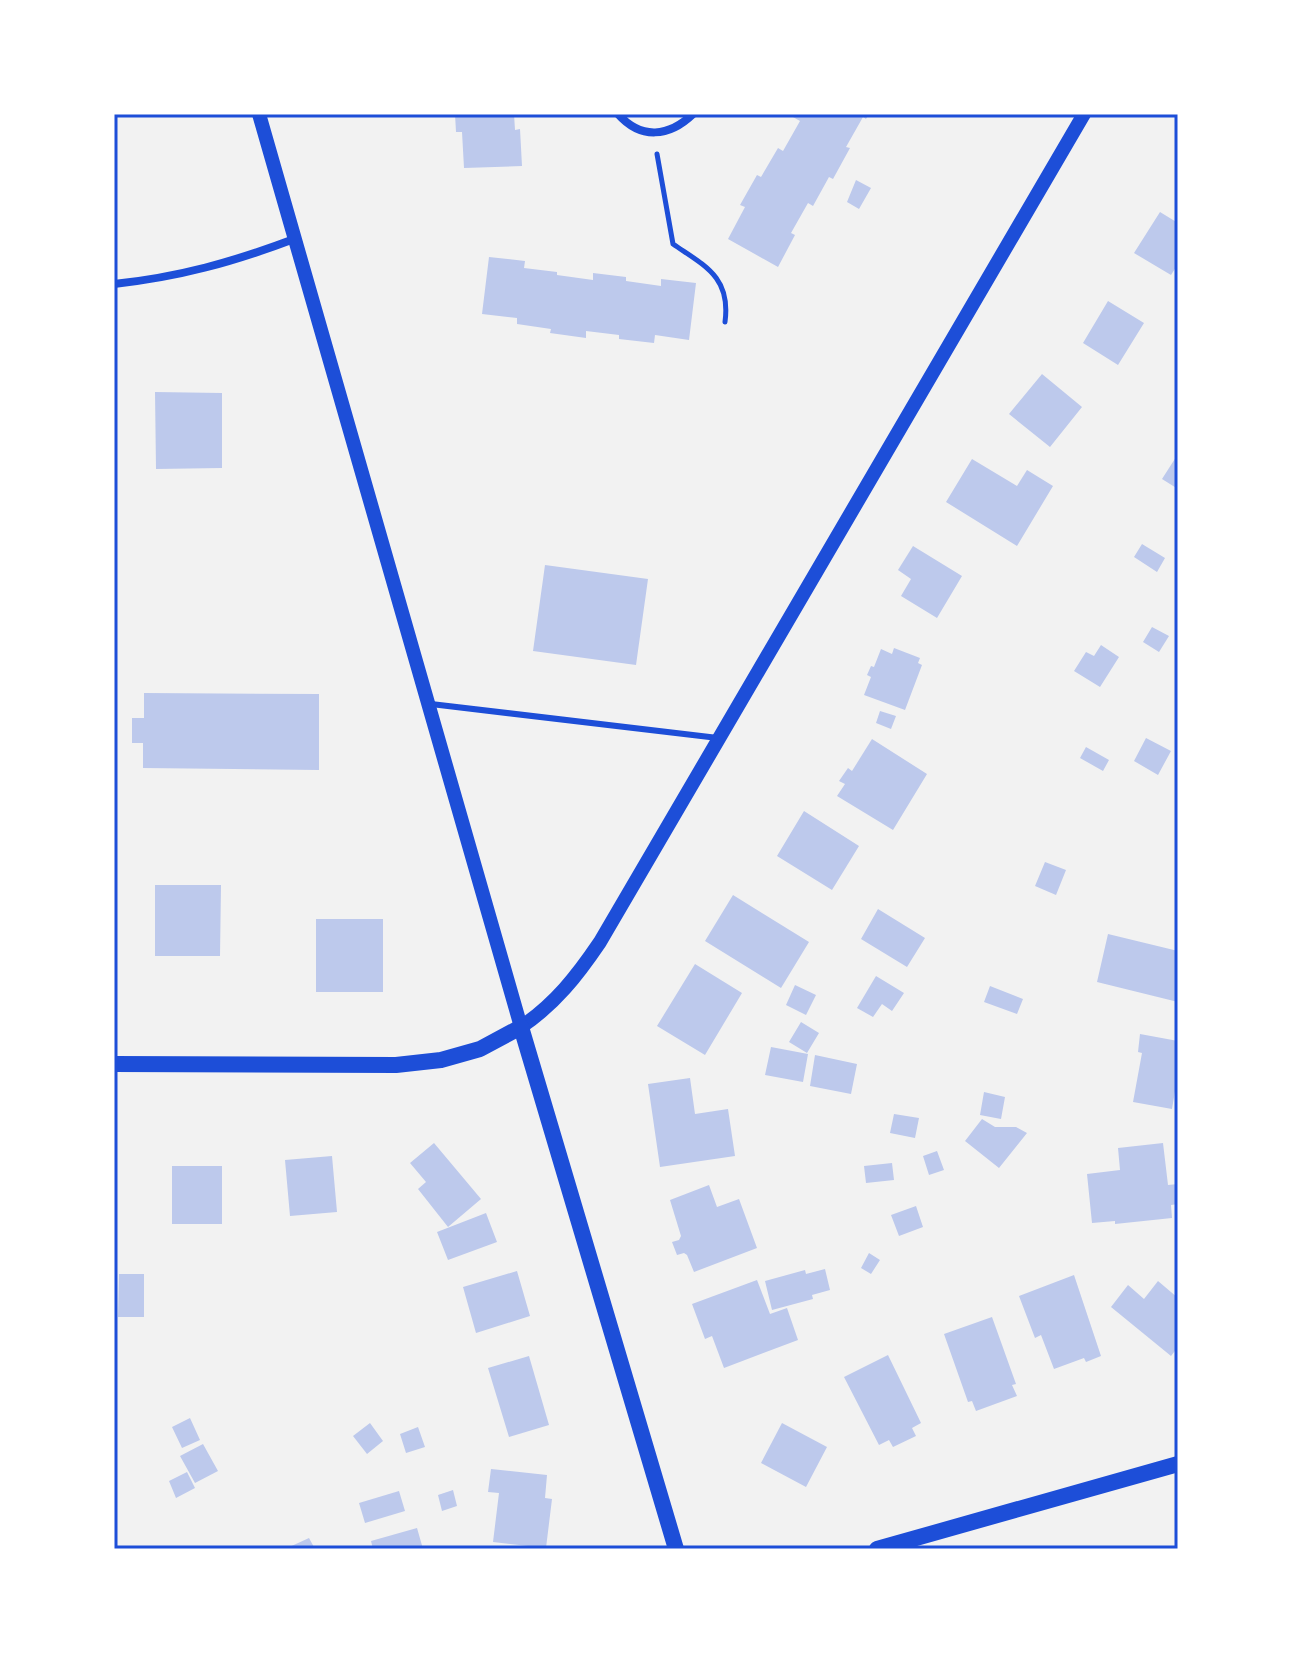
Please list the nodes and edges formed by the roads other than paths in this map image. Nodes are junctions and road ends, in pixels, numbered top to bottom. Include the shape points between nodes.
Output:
1 (259, 114) edge
2 (618, 114) edge
3 (693, 114) edge
4 (1084, 114) edge
5 (294, 239) junction
6 (114, 284) edge
7 (428, 704) junction
8 (719, 738) junction
9 (521, 1027) junction
10 (114, 1064) edge
11 (1178, 1464) edge
12 (676, 1549) edge
13 (877, 1549) edge

1 - 5 street
2 - 3 street via 635,130 653,133 669,132
4 - 8 street
5 - 6 street via 233,262
5 - 7 street
7 - 8 lane
7 - 9 street
8 - 9 street via 591,955 546,1010
9 - 10 main road via 480,1049 396,1065
9 - 12 main road
11 - 13 main road

